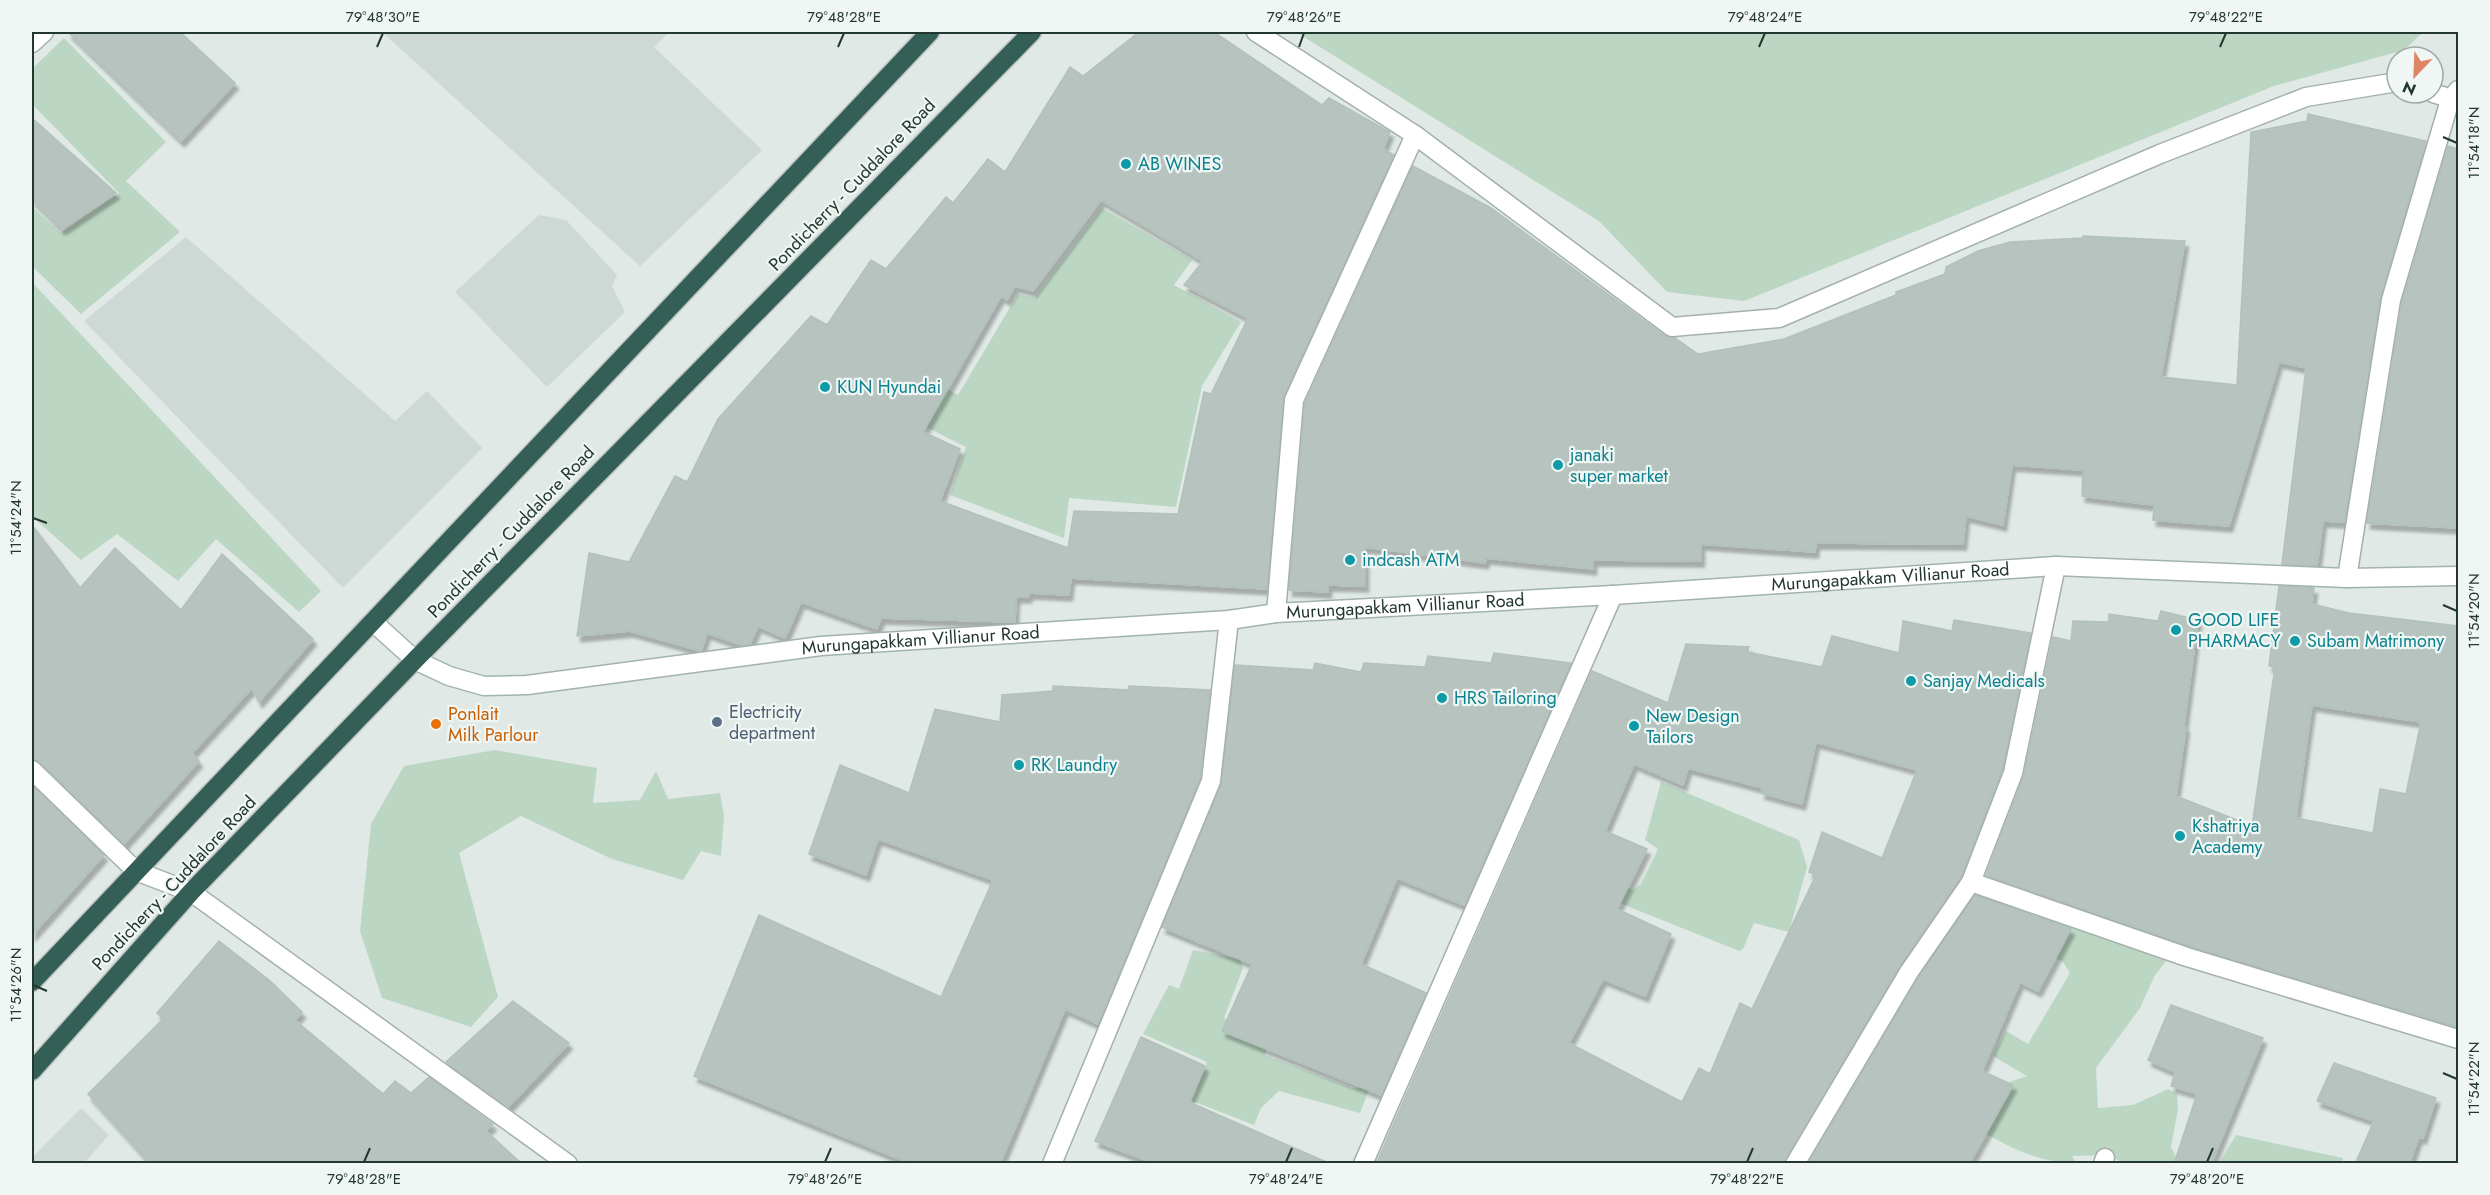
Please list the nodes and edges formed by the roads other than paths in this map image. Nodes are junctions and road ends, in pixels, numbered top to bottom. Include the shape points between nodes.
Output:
1 (44, 32) edge
2 (930, 32) edge
3 (1032, 32) edge
4 (1256, 32) edge
5 (32, 43) edge
6 (2385, 84) edge
7 (2456, 97) edge
8 (1415, 135) junction
9 (2056, 566) junction
10 (2458, 576) edge
11 (2347, 578) junction
12 (1613, 595) junction
13 (1276, 613) junction
14 (1229, 620) junction
15 (373, 622) junction
16 (415, 660) junction
17 (32, 770) edge
18 (136, 871) junction
19 (1971, 882) junction
20 (191, 892) junction
21 (32, 982) edge
22 (2458, 1039) edge
23 (32, 1071) edge
24 (568, 1164) edge
25 (1052, 1164) edge
26 (1363, 1164) edge
27 (1795, 1164) edge

1 - 5 street
2 - 15 highway, Pondicherry - Cuddalore Road
3 - 16 highway, Pondicherry - Cuddalore Road
4 - 8 street
6 - 8 street via 2306,97 2160,154 1779,318 1672,327
7 - 11 street via 2391,300
8 - 13 street via 1294,400
9 - 11 street, Murungapakkam Villianur Road
9 - 12 street, Murungapakkam Villianur Road
9 - 19 street via 2013,773
10 - 11 street, Murungapakkam Villianur Road
12 - 13 street, Murungapakkam Villianur Road
12 - 26 street
13 - 14 street, Murungapakkam Villianur Road
14 - 16 street, Murungapakkam Villianur Road via 821,646 527,685 484,686
14 - 25 street via 1211,781
15 - 16 street, Murungapakkam Villianur Road
15 - 18 highway, Pondicherry - Cuddalore Road
16 - 20 highway, Pondicherry - Cuddalore Road
17 - 18 street
18 - 20 street
18 - 21 highway, Pondicherry - Cuddalore Road
19 - 22 street via 2187,957
19 - 27 street via 1909,972
20 - 23 highway, Pondicherry - Cuddalore Road
20 - 24 street

